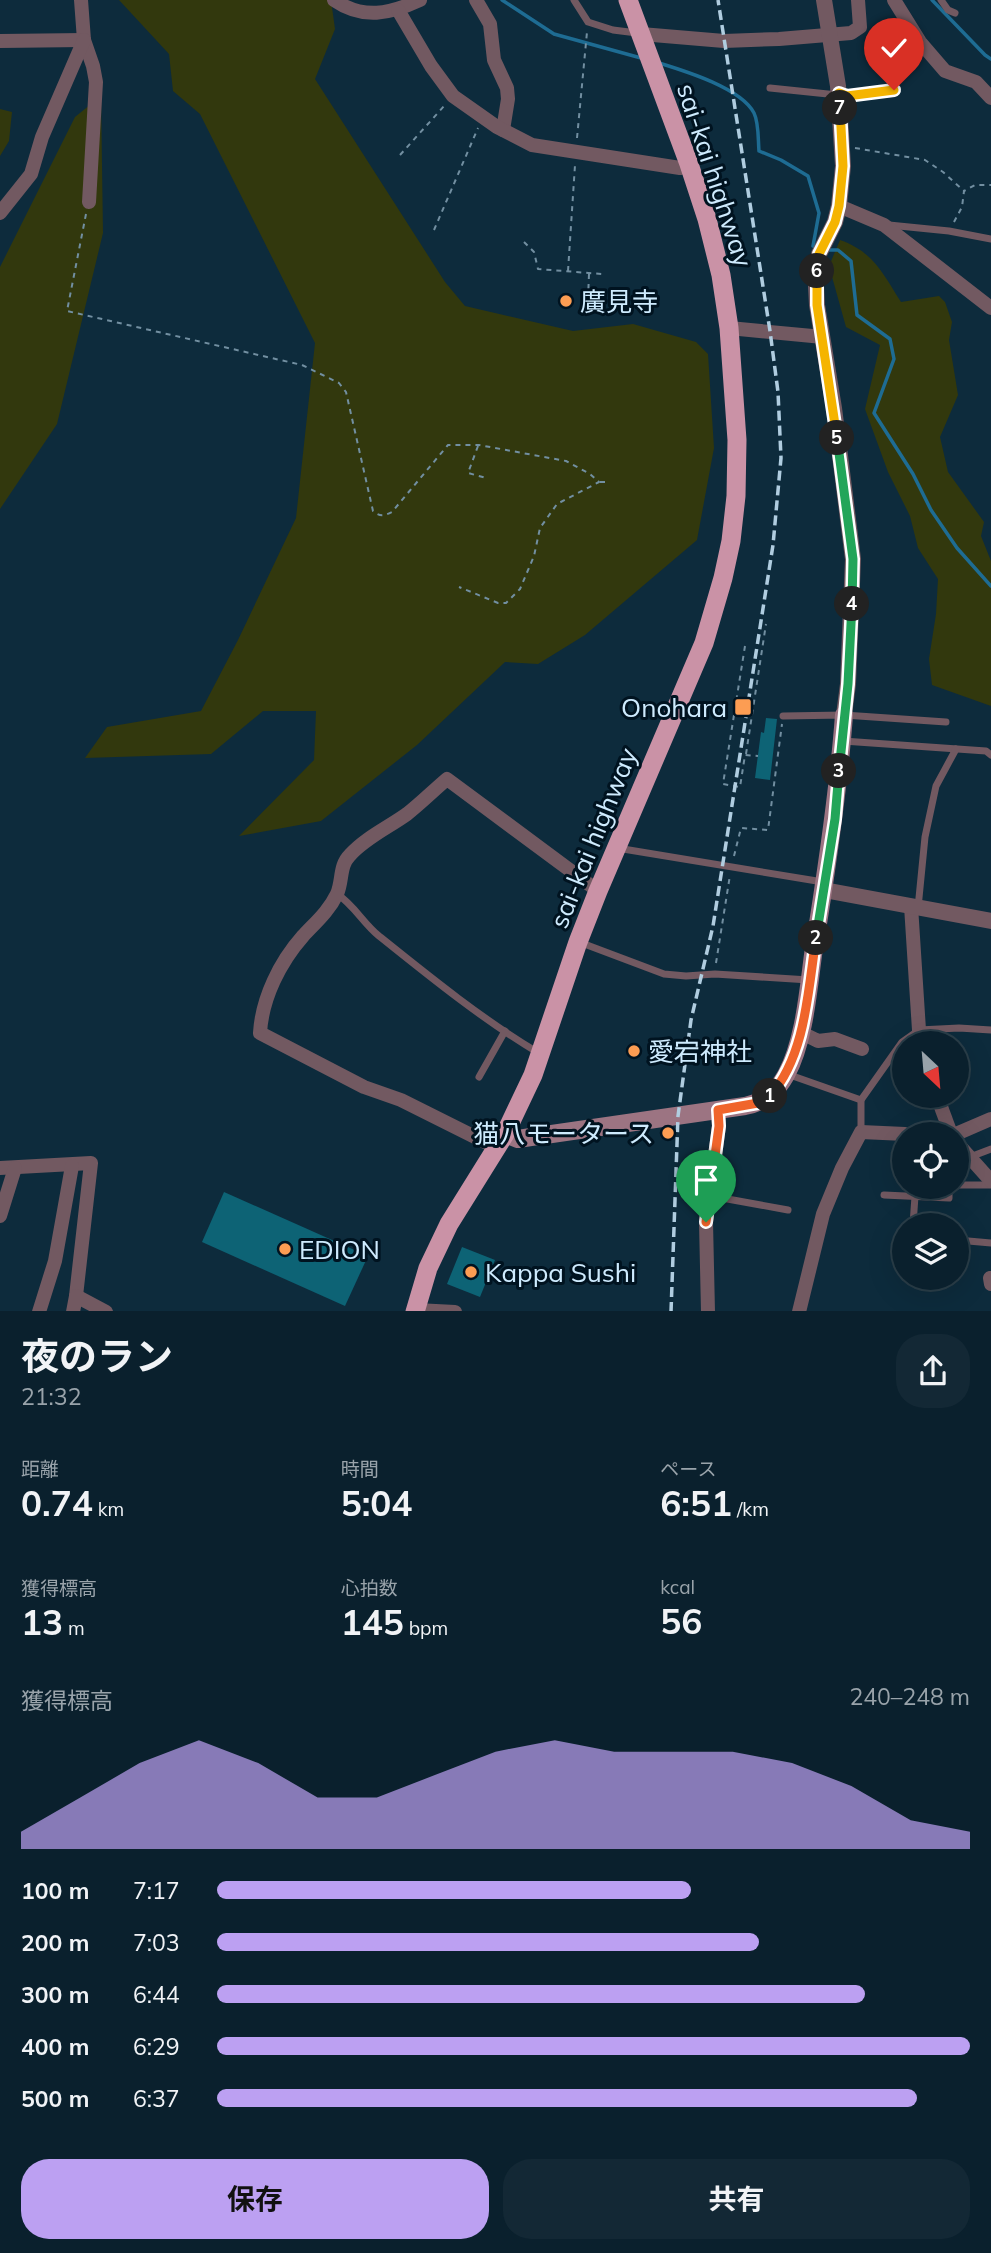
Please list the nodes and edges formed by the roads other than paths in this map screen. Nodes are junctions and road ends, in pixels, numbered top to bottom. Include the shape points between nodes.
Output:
1 (81, 0) edge
2 (334, 0) edge
3 (420, 0) edge
4 (476, 0) edge
5 (574, 0) edge
6 (628, 0) edge
7 (824, 0) edge
8 (858, 0) edge
9 (894, 0) edge
10 (941, 0) edge
11 (398, 10) junction
12 (955, 13) dead end
13 (641, 34) junction
14 (831, 36) junction
15 (84, 40) junction
16 (0, 41) edge
17 (770, 88) dead end
18 (894, 90) dead end
19 (839, 93) junction
20 (991, 98) edge
21 (503, 130) junction
22 (689, 164) junction
23 (89, 202) road end
24 (839, 206) junction
25 (0, 213) edge
26 (884, 225) junction
27 (991, 239) edge
28 (991, 308) edge
29 (729, 328) junction
30 (823, 337) junction
31 (844, 715) junction
32 (783, 716) road end
33 (946, 722) dead end
34 (842, 741) junction
35 (956, 748) junction
36 (991, 755) edge
37 (617, 848) junction
38 (825, 886) junction
39 (598, 891) junction
40 (337, 894) junction
41 (914, 907) junction
42 (991, 921) edge
43 (578, 942) junction
44 (810, 980) junction
45 (991, 1030) edge
46 (505, 1031) junction
47 (920, 1031) edge
48 (949, 1031) edge
49 (800, 1032) junction
50 (862, 1049) dead end
51 (541, 1055) junction
52 (892, 1056) edge
53 (787, 1074) junction
54 (479, 1077) dead end
55 (861, 1100) junction
56 (718, 1110) junction
57 (991, 1119) edge
58 (969, 1128) edge
59 (860, 1132) junction
60 (892, 1133) edge
61 (501, 1141) junction
62 (991, 1149) edge
63 (969, 1158) joint
64 (72, 1166) junction
65 (7, 1168) edge
66 (991, 1183) edge
67 (969, 1184) edge
68 (884, 1195) dead end
69 (892, 1195) edge
70 (711, 1196) junction
71 (788, 1210) dead end
72 (0, 1216) edge
73 (969, 1241) edge
74 (991, 1243) edge
75 (76, 1296) junction
76 (415, 1310) edge
77 (39, 1311) edge
78 (73, 1311) edge
79 (106, 1311) edge
80 (454, 1311) edge
81 (708, 1311) edge
82 (799, 1311) edge

1 - 15 street
2 - 11 street via 362,12
3 - 11 street
4 - 21 street via 490,24 494,60 507,88
5 - 13 lane via 588,22
6 - 13 highway, sai-kai highway
7 - 14 street
8 - 14 street via 860,27
9 - 20 street via 945,71 976,82
10 - 12 lane
11 - 21 street via 453,96
13 - 14 street via 724,41
13 - 22 highway, sai-kai highway
14 - 19 street
15 - 16 street
15 - 23 street via 96,82
15 - 25 street via 42,138 32,174
17 - 19 lane
18 - 19 lane
19 - 24 street via 843,166
21 - 22 street via 533,145 680,168
22 - 29 highway, sai-kai highway via 721,275
24 - 26 street
24 - 30 street via 819,254 816,296
26 - 27 lane
26 - 28 street
29 - 30 street
29 - 37 highway, sai-kai highway via 737,440 731,541 704,643
30 - 31 street via 853,559
31 - 32 lane
31 - 33 lane
31 - 34 main road
34 - 35 lane
34 - 38 main road
35 - 36 lane
35 - 41 lane via 936,786
37 - 38 lane
37 - 39 highway, sai-kai highway
38 - 41 street
38 - 44 main road
39 - 40 street via 447,779 352,852 342,864
39 - 43 highway, sai-kai highway
40 - 46 lane via 350,902 376,933
40 - 61 street via 279,968 260,1033 364,1087
41 - 42 street
41 - 47 street
43 - 44 lane via 664,974
43 - 51 highway, sai-kai highway
44 - 49 main road
45 - 48 lane
46 - 51 lane
46 - 54 lane
49 - 50 street via 818,1041 835,1039
49 - 53 main road
51 - 61 highway, sai-kai highway
52 - 55 lane
53 - 55 lane
53 - 56 main road via 768,1099
55 - 59 lane
56 - 61 main road
56 - 70 street
57 - 58 street
59 - 60 street
59 - 82 street via 823,1214
61 - 76 highway, sai-kai highway via 449,1224
62 - 63 lane
63 - 66 street
64 - 65 street
64 - 75 street via 91,1163
64 - 77 street via 55,1261
65 - 72 street
66 - 67 lane
68 - 69 lane
70 - 71 lane
70 - 81 street via 706,1222
73 - 74 lane
75 - 78 street
75 - 79 street
76 - 80 street

